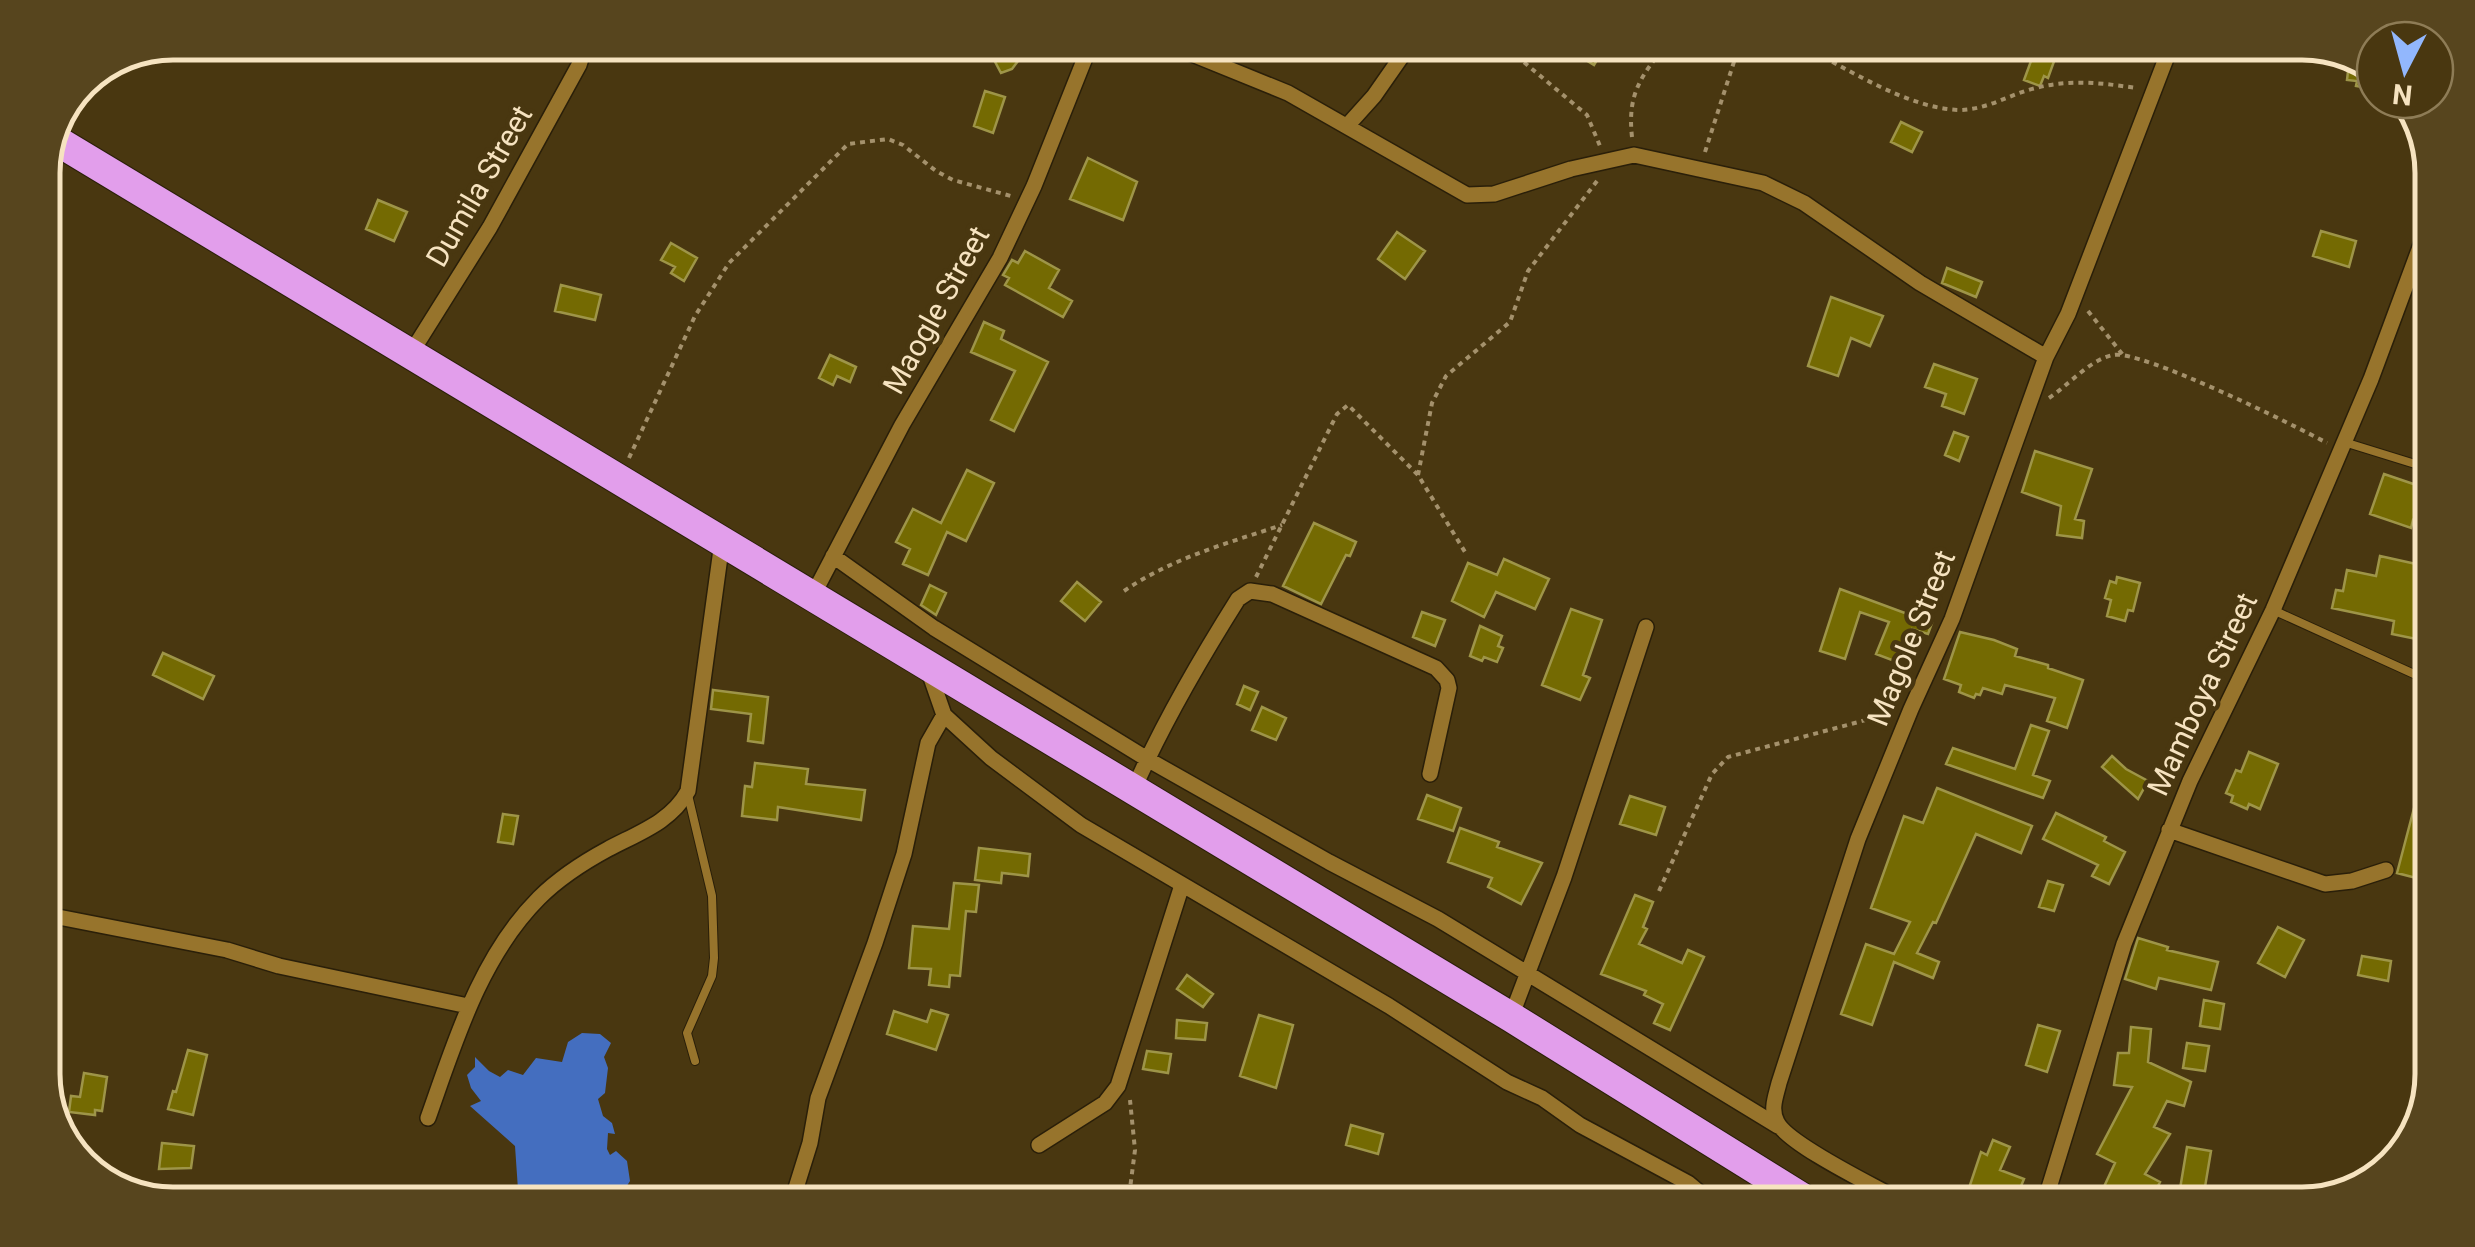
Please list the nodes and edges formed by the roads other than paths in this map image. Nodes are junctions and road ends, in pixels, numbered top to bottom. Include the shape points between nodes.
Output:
1 (581, 60) edge
2 (1084, 60) edge
3 (1209, 60) edge
4 (1399, 60) edge
5 (2166, 60) edge
6 (1347, 126) junction
7 (64, 145) edge
8 (2415, 260) edge
9 (2412, 268) junction
10 (2415, 269) edge
11 (410, 352) junction
12 (2046, 357) junction
13 (2342, 446) junction
14 (2415, 465) edge
15 (722, 542) junction
16 (833, 556) junction
17 (812, 596) junction
18 (2273, 610) junction
19 (1646, 626) dead end
20 (927, 666) junction
21 (2415, 675) edge
22 (944, 714) junction
23 (1147, 759) junction
24 (1430, 774) dead end
25 (688, 791) junction
26 (1133, 791) junction
27 (2170, 830) junction
28 (2386, 870) dead end
29 (1182, 885) junction
30 (60, 917) edge
31 (1527, 974) junction
32 (468, 1006) junction
33 (1511, 1016) junction
34 (694, 1061) dead end
35 (428, 1118) dead end
36 (1778, 1126) junction
37 (1039, 1145) dead end
38 (797, 1187) edge
39 (1693, 1187) edge
40 (1785, 1187) edge
41 (1876, 1187) edge
42 (2049, 1187) edge

1 - 11 street, Dumila Street via 490,227
2 - 16 street, Maogle Street via 1000,258
3 - 6 street via 1288,92
4 - 6 street
5 - 12 street, Magole Street
6 - 12 street via 1467,195 1494,194 1634,154 1763,183
7 - 11 highway
8 - 9 street, Mamboya Street
9 - 10 street
9 - 13 street, Mamboya Street
11 - 15 highway
12 - 36 street, Magole Street via 1952,619 1858,839 1779,1083 1772,1110
13 - 14 lane
13 - 18 street, Mamboya Street
15 - 17 highway
15 - 25 street
16 - 17 street, Maogle Street
16 - 23 street via 934,628
17 - 20 highway
18 - 21 lane
18 - 27 street, Mamboya Street
19 - 31 street
20 - 22 street
20 - 26 highway
22 - 29 street via 1080,825
22 - 38 street via 928,743 904,854 818,1098
23 - 24 street via 1222,624 1250,591 1272,594 1436,668 1448,688
23 - 26 street
23 - 31 street
25 - 32 street via 649,830 606,850 538,899
25 - 34 lane via 712,896 714,958 687,1033
26 - 33 highway
27 - 28 street via 2324,884
27 - 42 street, Mamboya Street via 2124,944
29 - 37 street via 1118,1086
29 - 39 street
30 - 32 street
31 - 33 street
31 - 36 street
32 - 35 street
33 - 40 highway
36 - 41 street

